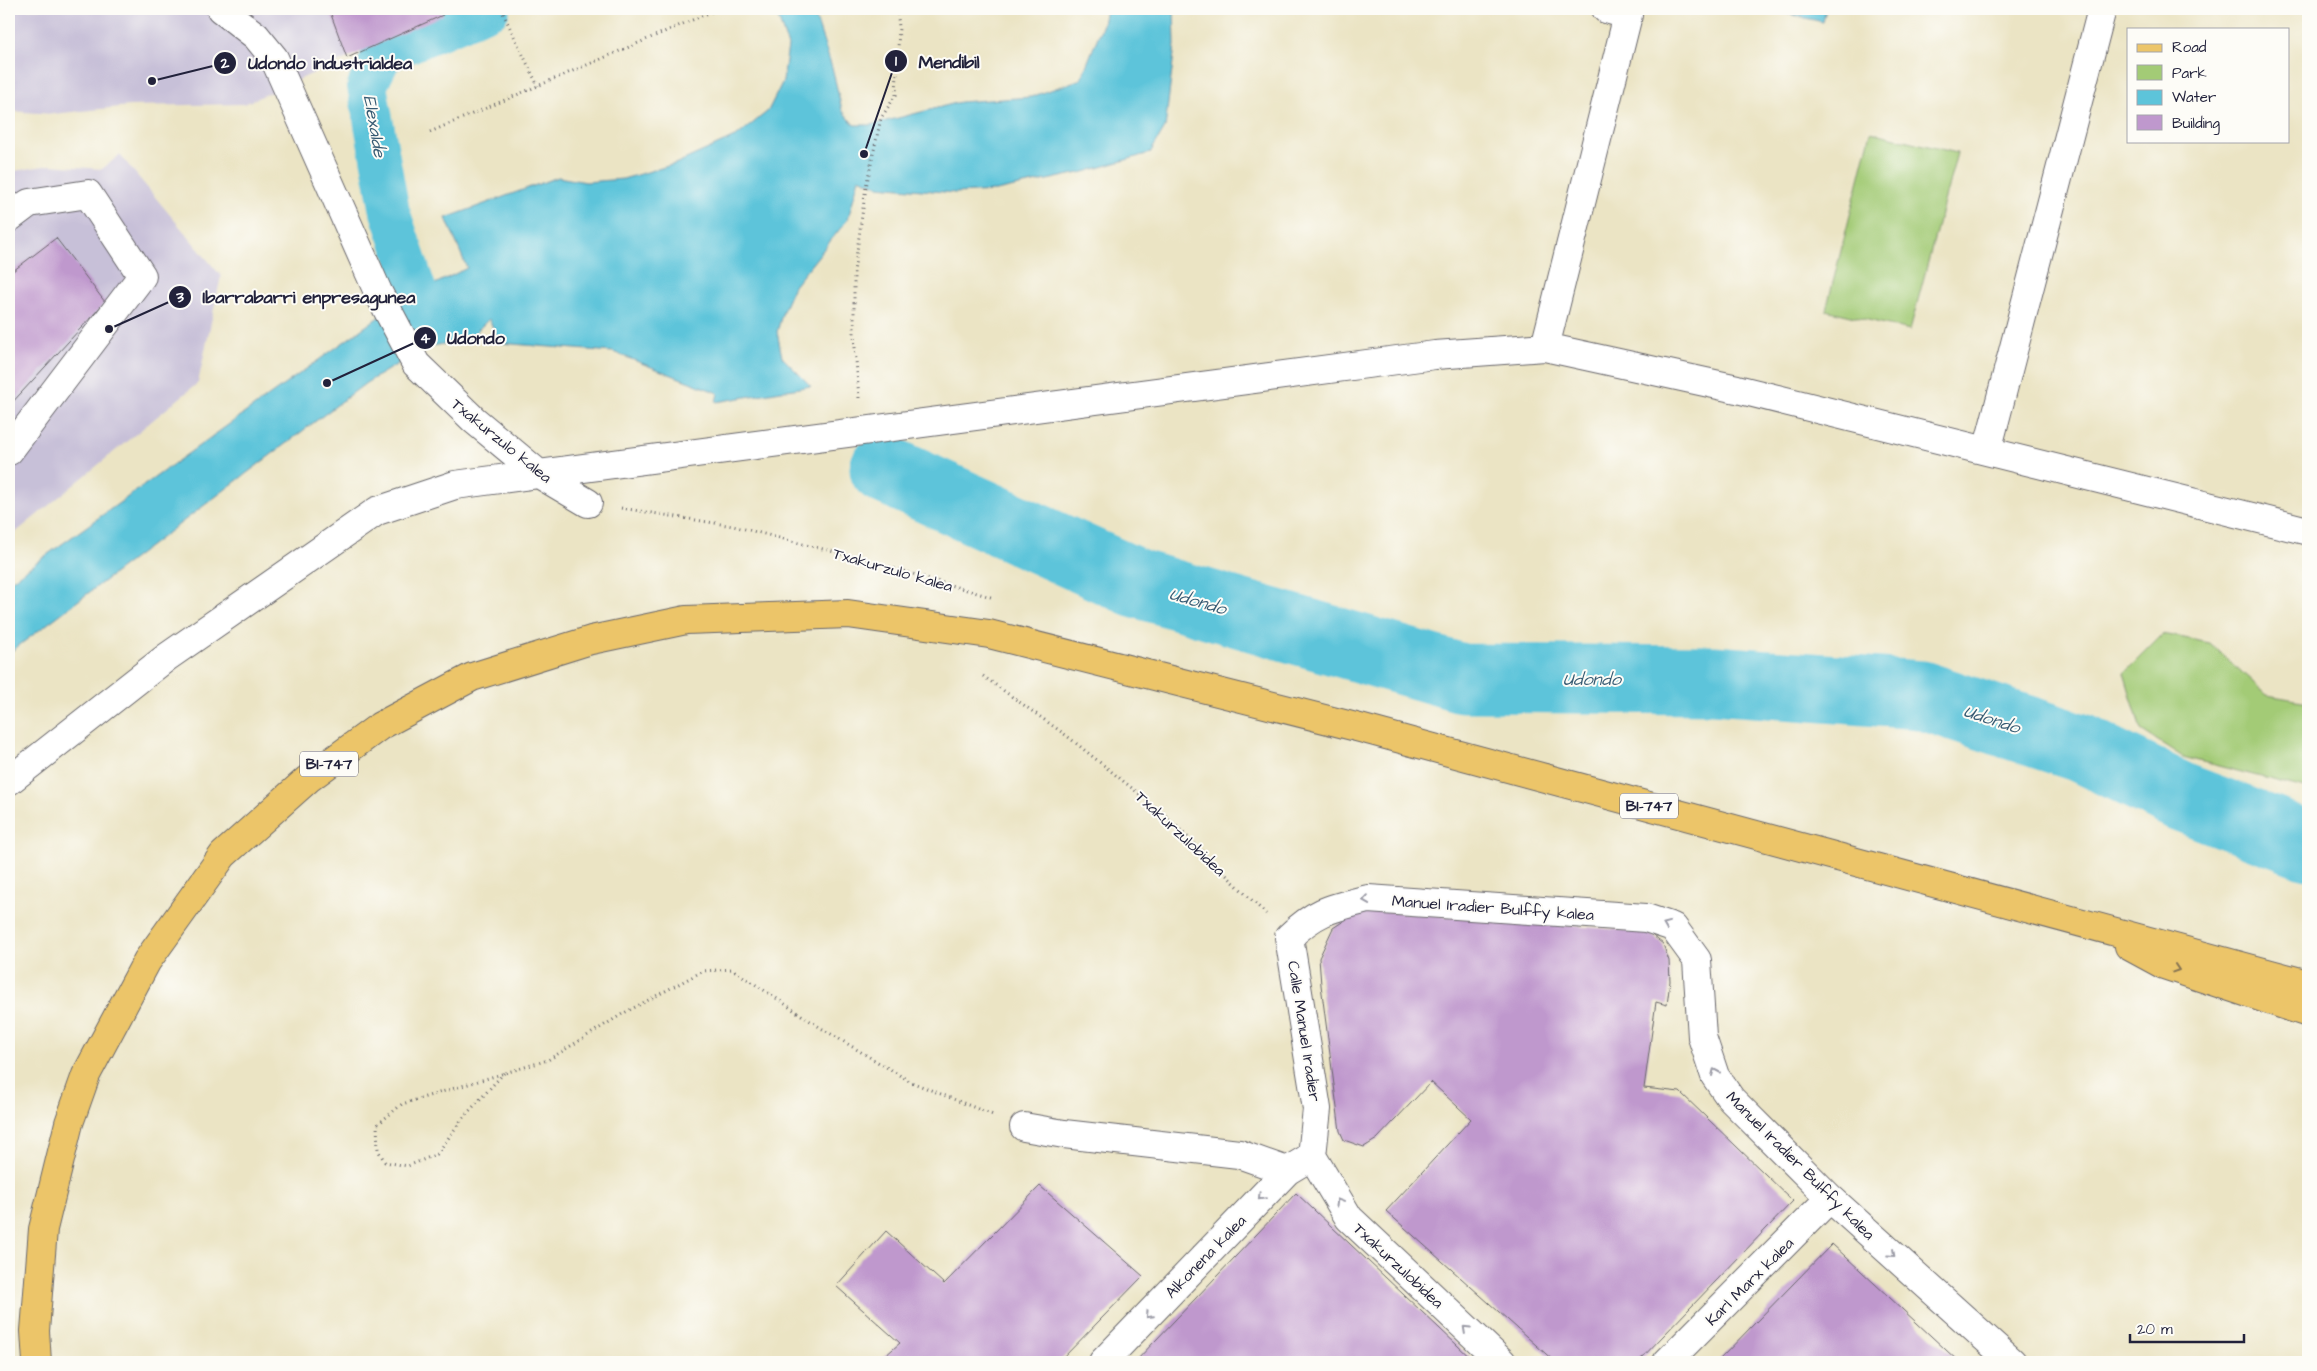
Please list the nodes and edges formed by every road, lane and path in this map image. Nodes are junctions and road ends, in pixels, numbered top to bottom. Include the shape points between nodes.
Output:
1 (221, 9) edge
2 (501, 9) edge
3 (718, 9) edge
4 (897, 9) edge
5 (1606, 9) edge
6 (2102, 9) edge
7 (538, 86) junction
8 (430, 132) dead end
9 (9, 218) edge
10 (1545, 347) junction
11 (861, 430) junction
12 (9, 451) edge
13 (1987, 451) junction
14 (539, 474) junction
15 (588, 503) joint
16 (2308, 531) edge
17 (994, 598) dead end
18 (983, 676) dead end
19 (9, 781) edge
20 (2086, 923) junction
21 (1289, 937) junction
22 (2308, 984) edge
23 (2308, 1013) edge
24 (504, 1073) junction
25 (1024, 1127) joint
26 (1312, 1156) junction
27 (1286, 1171) junction
28 (1830, 1198) junction
29 (37, 1362) edge
30 (1103, 1362) edge
31 (1502, 1362) edge
32 (1667, 1362) edge
33 (2012, 1362) edge

1 - 14 street, Txakurzulo kalea via 256,36 274,58 378,292 416,364 474,420
2 - 7 path
3 - 7 path
4 - 11 path via 896,95 881,118 866,187 854,272 854,335
5 - 10 street via 1628,15
6 - 13 street
7 - 8 path
9 - 12 street via 29,203 88,194 142,276
10 - 11 street via 1435,355
10 - 13 street via 1737,389
11 - 14 street
13 - 16 street
14 - 15 street, Txakurzulo kalea
14 - 19 street via 455,485 377,511 166,657
15 - 17 path, Txakurzulo kalea via 732,526 869,561
18 - 21 path, Txakurzulobidea via 1067,736 1163,813
20 - 22 main road, BI-747
20 -> 23 main road via 2164,964
20 - 29 main road, BI-747 via 1360,728 989,634 848,614 686,620 591,640 472,678 380,726 308,779 223,854 147,961 86,1075 69,1123 43,1229 35,1331
21 - 26 street, Calle Manuel Iradier via 1318,1109
28 -> 21 street, Manuel Iradier Bulffy kalea via 1731,1099 1716,1076 1702,1037 1696,960 1673,927 1646,918 1368,899 1331,908 1308,918
24 - 24 path via 402,1104 377,1125 378,1150 385,1162 408,1166 437,1154 462,1119
24 - 25 path via 548,1060 624,1013 703,971 732,969 911,1082
25 - 27 street via 1240,1154
26 - 27 street, Alkonena kalea
31 -> 26 street, Txakurzulobidea via 1349,1218
27 -> 30 street, Alkonena kalea
28 - 32 street, Karl Marx kalea
28 -> 33 street, Manuel Iradier Bulffy kalea

